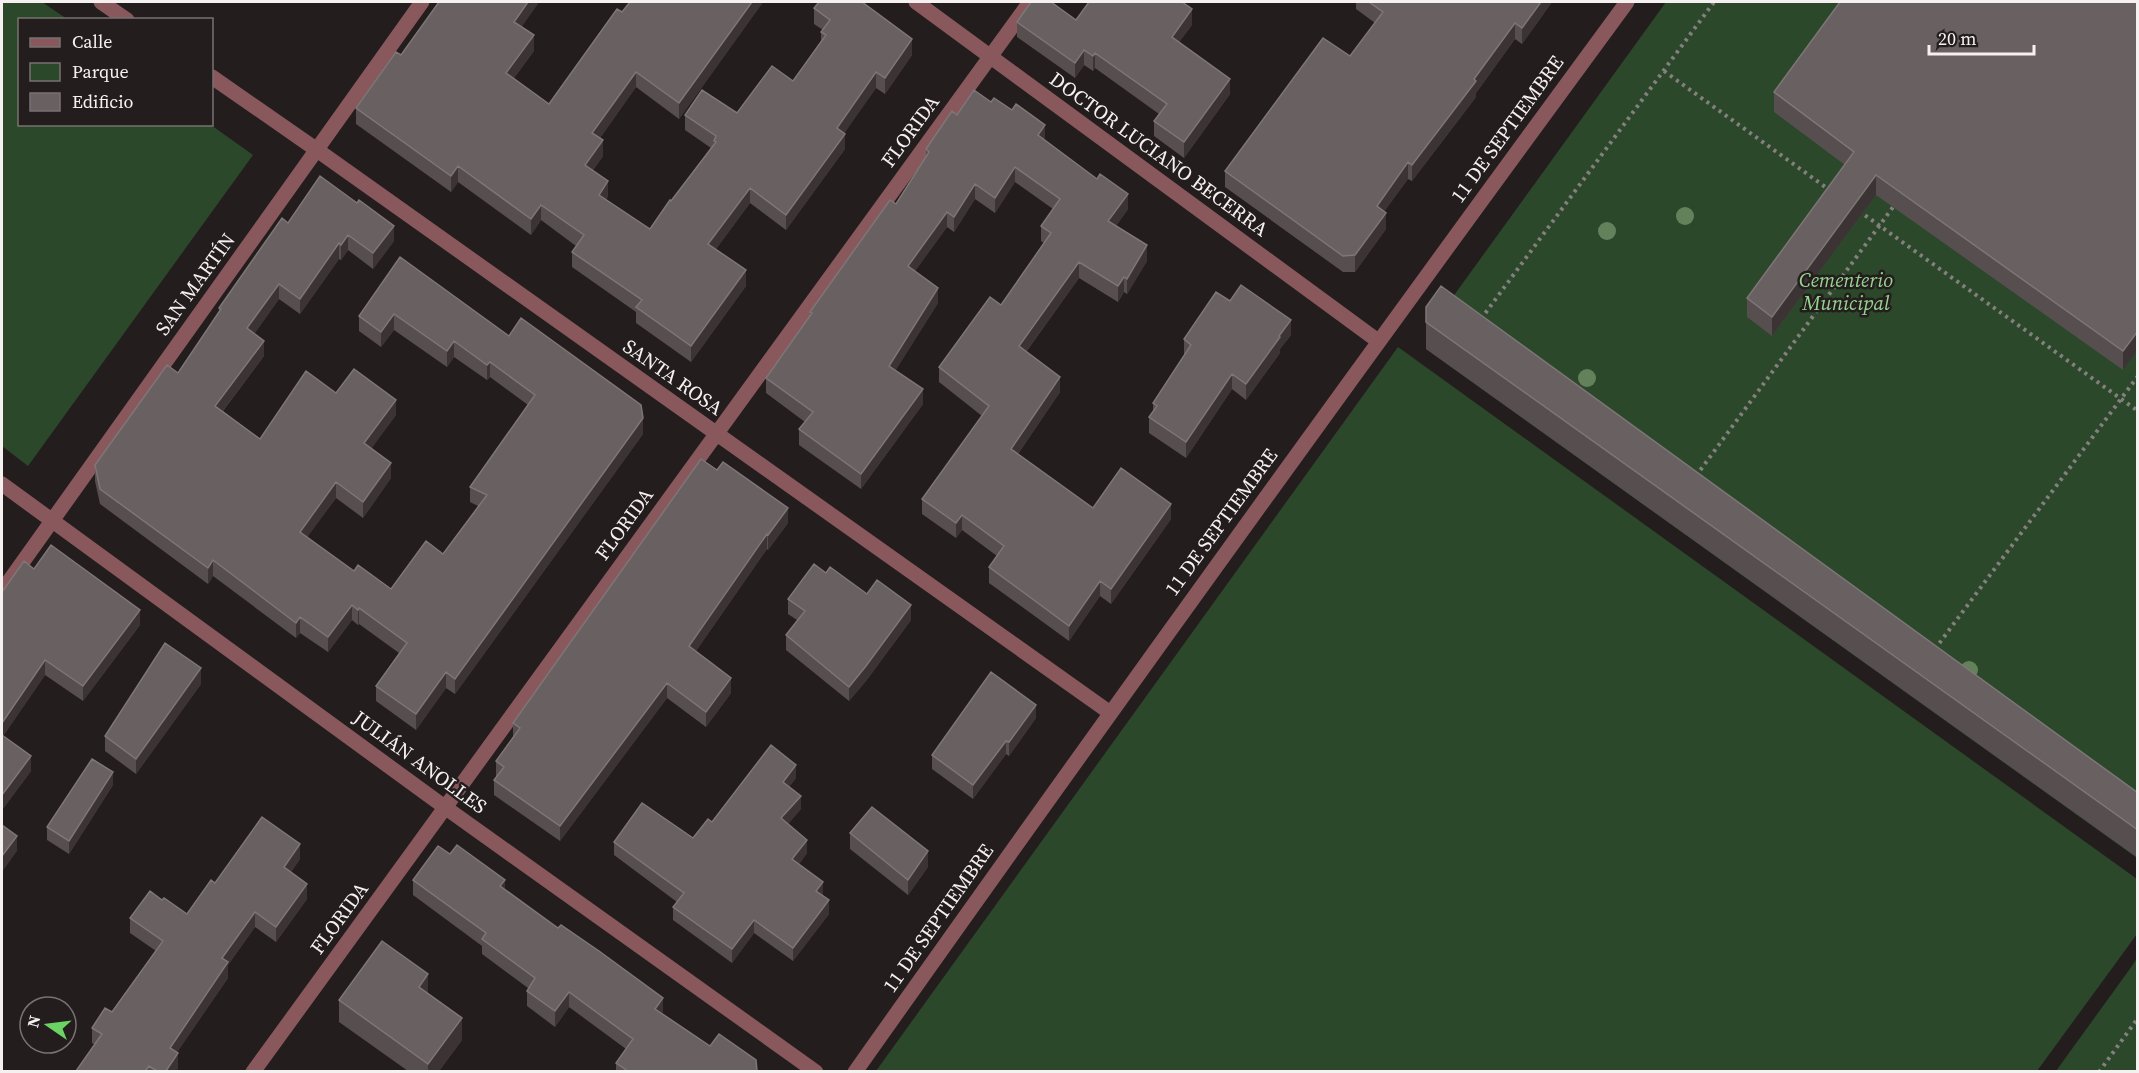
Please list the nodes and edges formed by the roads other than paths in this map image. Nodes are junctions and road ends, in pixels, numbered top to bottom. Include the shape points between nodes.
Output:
1 (100, 2) edge
2 (422, 2) edge
3 (916, 2) edge
4 (1030, 2) edge
5 (1627, 2) edge
6 (124, 18) edge
7 (991, 57) junction
8 (213, 79) edge
9 (317, 150) junction
10 (1378, 341) junction
11 (715, 432) junction
12 (2, 484) edge
13 (52, 520) junction
14 (2, 591) edge
15 (1109, 712) junction
16 (446, 808) junction
17 (253, 1071) edge
18 (816, 1071) edge
19 (855, 1071) edge

1 - 6 street
2 - 9 street, SAN MARTÍN
3 - 7 street, DOCTOR LUCIANO BECERRA
4 - 7 street, FLORIDA
5 - 10 street, 11 DE SEPTIEMBRE
7 - 10 street, DOCTOR LUCIANO BECERRA
7 - 11 street, FLORIDA
8 - 9 street, SANTA ROSA
9 - 11 street, SANTA ROSA
9 - 13 street, SAN MARTÍN
10 - 15 street, 11 DE SEPTIEMBRE
11 - 15 street, SANTA ROSA
11 - 16 street, FLORIDA
12 - 13 street, JULIÁN ANOLLES
13 - 14 street, SAN MARTÍN
13 - 16 street, JULIÁN ANOLLES
15 - 19 street, 11 DE SEPTIEMBRE
16 - 17 street, FLORIDA
16 - 18 street, JULIÁN ANOLLES

